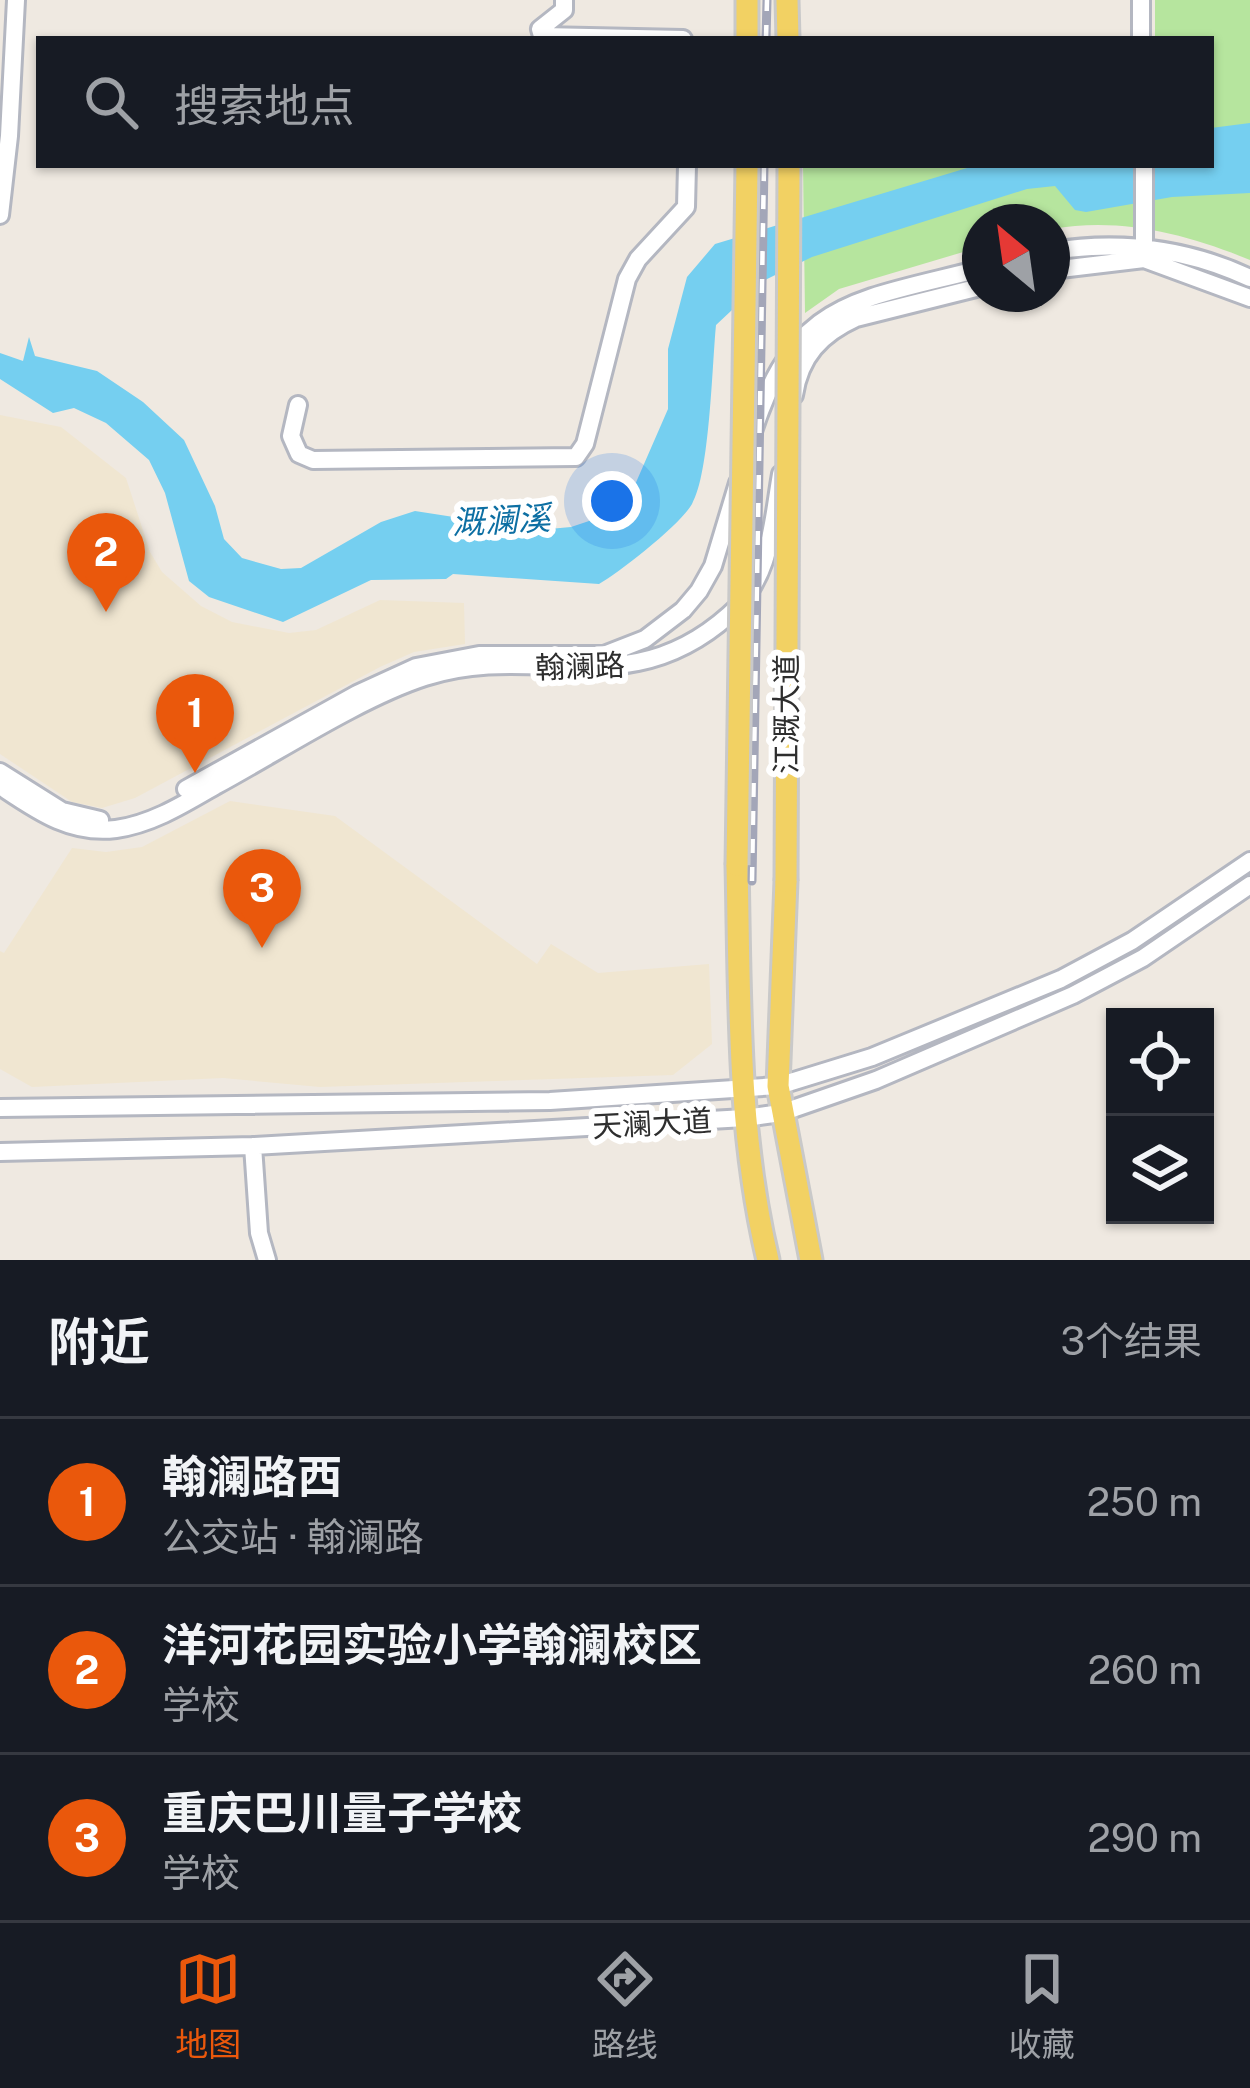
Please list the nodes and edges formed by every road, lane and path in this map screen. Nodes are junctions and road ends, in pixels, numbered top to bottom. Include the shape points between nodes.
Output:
1 (564, 0) edge
2 (747, 0) edge
3 (788, 0) edge
4 (1141, 0) edge
5 (11, 10) edge
6 (542, 36) edge
7 (747, 36) edge
8 (788, 36) edge
9 (1141, 36) edge
10 (687, 168) edge
11 (747, 168) edge
12 (789, 168) edge
13 (1144, 168) edge
14 (0, 215) edge
15 (1070, 251) edge
16 (1144, 252) junction
17 (1070, 266) edge
18 (962, 274) edge
19 (1250, 278) edge
20 (962, 292) edge
21 (1250, 298) edge
22 (298, 405) dead end
23 (0, 772) edge
24 (0, 786) edge
25 (1250, 861) edge
26 (1250, 885) edge
27 (778, 1086) junction
28 (742, 1091) junction
29 (0, 1108) edge
30 (781, 1113) junction
31 (745, 1118) junction
32 (254, 1146) junction
33 (0, 1152) edge
34 (267, 1260) edge
35 (768, 1260) edge
36 (811, 1260) edge

1 - 6 street
2 - 7 main road
3 - 8 main road
4 - 9 street
5 - 14 street
10 - 22 street via 686,207 627,279 576,457 313,460 298,454 290,436
11 - 28 main road, 江溉大道, bridge via 737,865
12 - 27 main road, 江溉大道, bridge
13 - 16 street
15 - 16 street
16 - 17 street
16 - 19 street via 1205,260
16 - 21 street
18 - 23 street, 翰澜路 via 849,304 809,328 756,420 713,566 682,610 645,639 604,655 479,655 416,667 164,802 120,817 62,811
20 - 24 street, 翰澜路 via 856,318 821,338 796,379 766,562 728,616 678,650 606,669 480,667 422,678 170,811 122,828 76,828
25 - 27 street, 天澜大道 via 1061,980
26 - 30 street, 天澜大道 via 1073,995
27 - 28 street, 天澜大道
27 - 30 main road, 江溉大道
28 - 29 street, 天澜大道
28 - 31 main road, 江溉大道
30 - 31 street, 天澜大道
30 - 36 main road, 江溉大道
31 - 32 street, 天澜大道
31 - 35 main road, 江溉大道
32 - 33 street, 天澜大道
32 - 34 street

